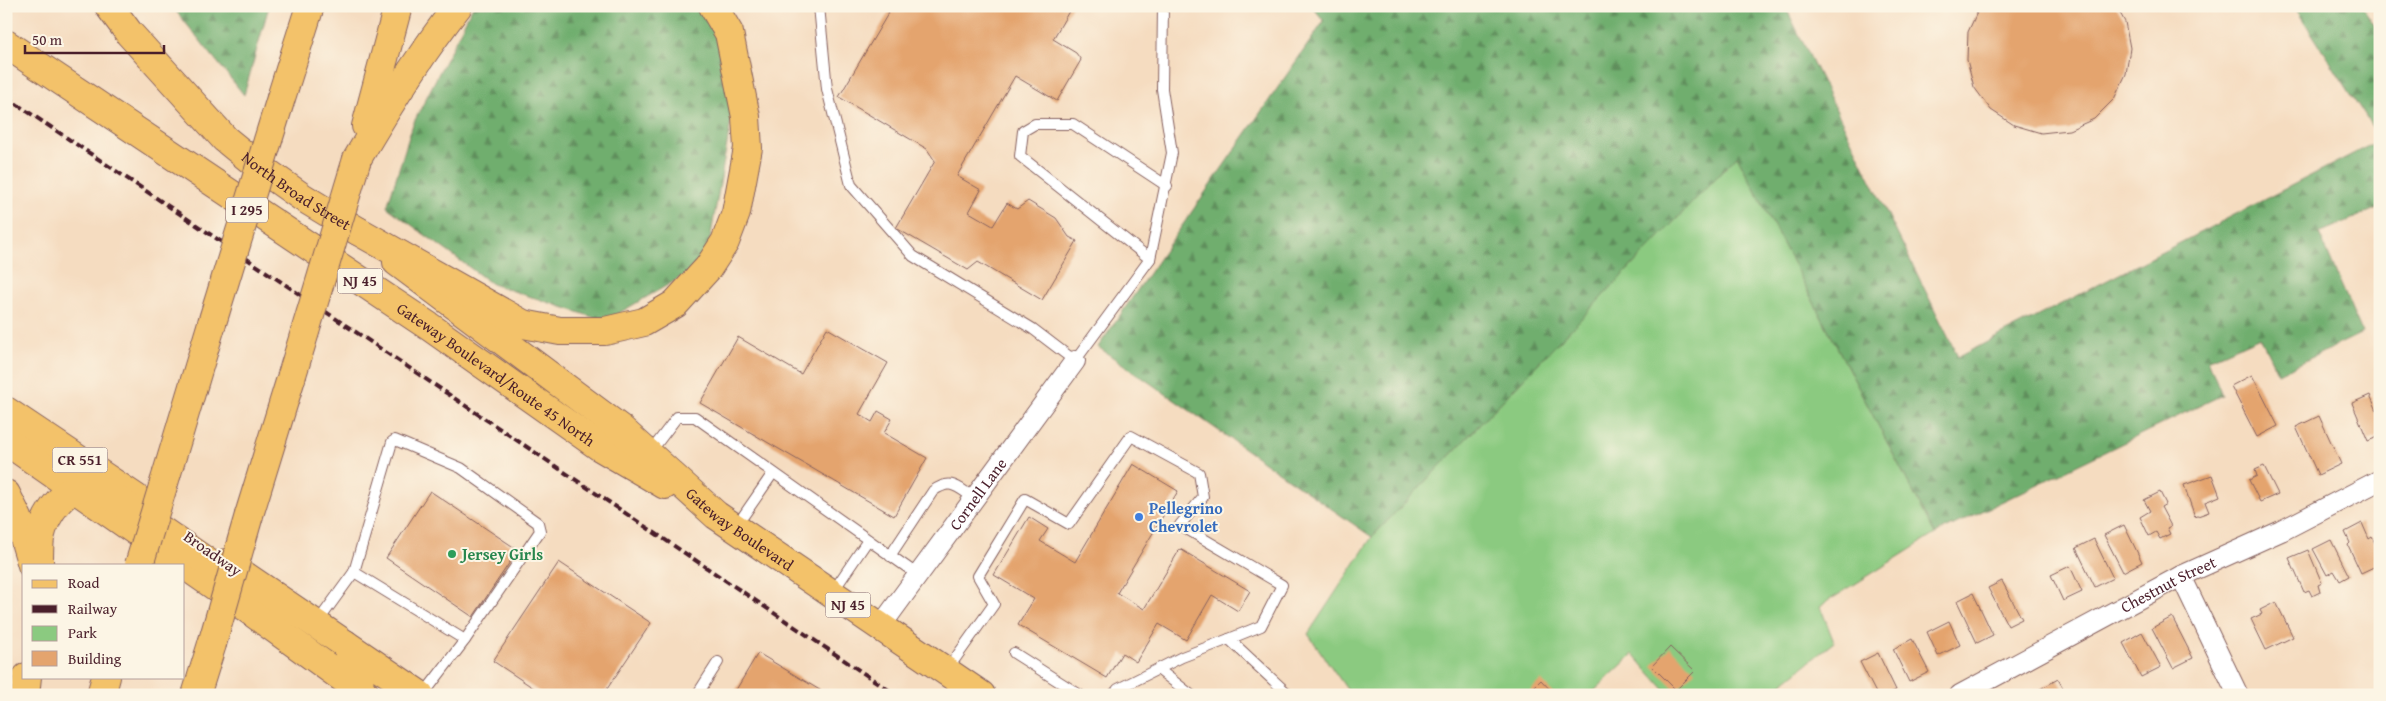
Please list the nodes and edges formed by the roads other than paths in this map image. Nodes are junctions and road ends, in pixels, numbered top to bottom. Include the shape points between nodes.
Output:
1 (109, 6) edge
2 (291, 6) edge
3 (310, 6) edge
4 (398, 6) edge
5 (458, 6) edge
6 (712, 6) edge
7 (819, 6) edge
8 (1163, 6) edge
9 (6, 44) edge
10 (281, 98) junction
11 (357, 159) junction
12 (1167, 186) junction
13 (358, 231) junction
14 (1150, 259) junction
15 (510, 347) joint
16 (1075, 361) junction
17 (6, 412) edge
18 (6, 440) edge
19 (649, 454) junction
20 (774, 473) junction
21 (2380, 480) edge
22 (74, 488) junction
23 (6, 494) edge
24 (974, 498) junction
25 (725, 522) junction
26 (868, 540) junction
27 (890, 556) junction
28 (32, 564) edge
29 (39, 564) edge
30 (139, 564) edge
31 (183, 564) edge
32 (185, 565) edge
33 (354, 572) junction
34 (918, 576) junction
35 (2181, 576) junction
36 (246, 577) junction
37 (832, 594) junction
38 (317, 624) junction
39 (880, 627) junction
40 (1229, 639) junction
41 (465, 640) junction
42 (345, 644) junction
43 (1014, 653) dead end
44 (718, 662) dead end
45 (1158, 669) junction
46 (946, 671) junction
47 (27, 678) edge
48 (106, 678) edge
49 (362, 694) edge
50 (1964, 694) edge
51 (25, 695) edge
52 (101, 695) edge
53 (196, 695) edge
54 (422, 695) edge
55 (697, 695) edge
56 (981, 695) edge
57 (1080, 695) edge
58 (1113, 695) edge
59 (1191, 695) edge
60 (1289, 695) edge
61 (2238, 695) edge

1 - 13 main road, North Broad Street / NJ 45 via 135,40 225,139 280,181
2 - 10 main road
3 - 10 main road, I 295
4 - 11 main road
5 - 11 main road via 392,99
6 - 13 main road via 729,33 746,118 748,148 736,213 725,242 708,268 675,304 644,322 605,331 560,331 523,324
7 - 16 lane via 827,89 851,185 913,256 1033,329
8 - 12 lane via 1162,89 1172,153
9 - 25 main road, Gateway Boulevard/Route 45 North / NJ 45 via 430,327 600,446
10 - 30 main road, I 295, bridge
11 - 53 main road, bridge
12 - 14 lane
12 - 14 lane via 1073,124 1035,124 1023,131 1020,156
13 - 15 main road, North Broad Street / NJ 45
14 - 16 lane
15 - 19 main road, Gateway Boulevard / NJ 45 via 621,428
16 - 24 street, Cornell Lane
17 - 36 main road, Broadway / CR 551 via 153,509
18 - 22 main road, Broadway / CR 551
19 - 20 lane via 677,417 695,417
19 - 25 main road, Gateway Boulevard / NJ 45
20 - 25 lane
20 - 26 lane
21 - 35 street, Chestnut Street via 2281,532
22 - 29 main road via 48,518 40,537
22 - 31 main road, Broadway / CR 551
22 - 36 main road via 95,488 112,496 223,573
23 - 28 main road via 18,518
24 - 27 lane via 952,484 944,484 933,491
24 - 34 street, Cornell Lane
25 - 37 main road, Gateway Boulevard / NJ 45
26 - 27 lane
26 - 37 lane
27 - 34 lane
32 - 49 main road, Broadway / CR 551
33 - 38 lane
33 - 41 lane
33 - 41 lane via 392,442 398,440 461,468 538,522 540,531
34 - 39 street, Cornell Lane
35 - 50 street, Chestnut Street
35 - 61 street
36 - 38 main road, Broadway / CR 551
37 - 39 main road, Gateway Boulevard / NJ 45
38 - 42 main road, Broadway / CR 551
39 - 46 main road, Gateway Boulevard / NJ 45
40 - 45 lane
40 - 46 lane via 1261,626 1282,585 1180,526 1203,497 1199,473 1132,436 1069,524 1025,499 978,576 994,604
40 - 60 lane
41 - 54 lane
42 - 49 main road via 359,669
42 - 54 main road, Broadway / CR 551
43 - 57 lane
44 - 55 lane
45 - 58 lane via 1118,689
45 - 59 lane
46 - 56 main road, Gateway Boulevard / NJ 45
47 - 51 main road
48 - 52 main road

